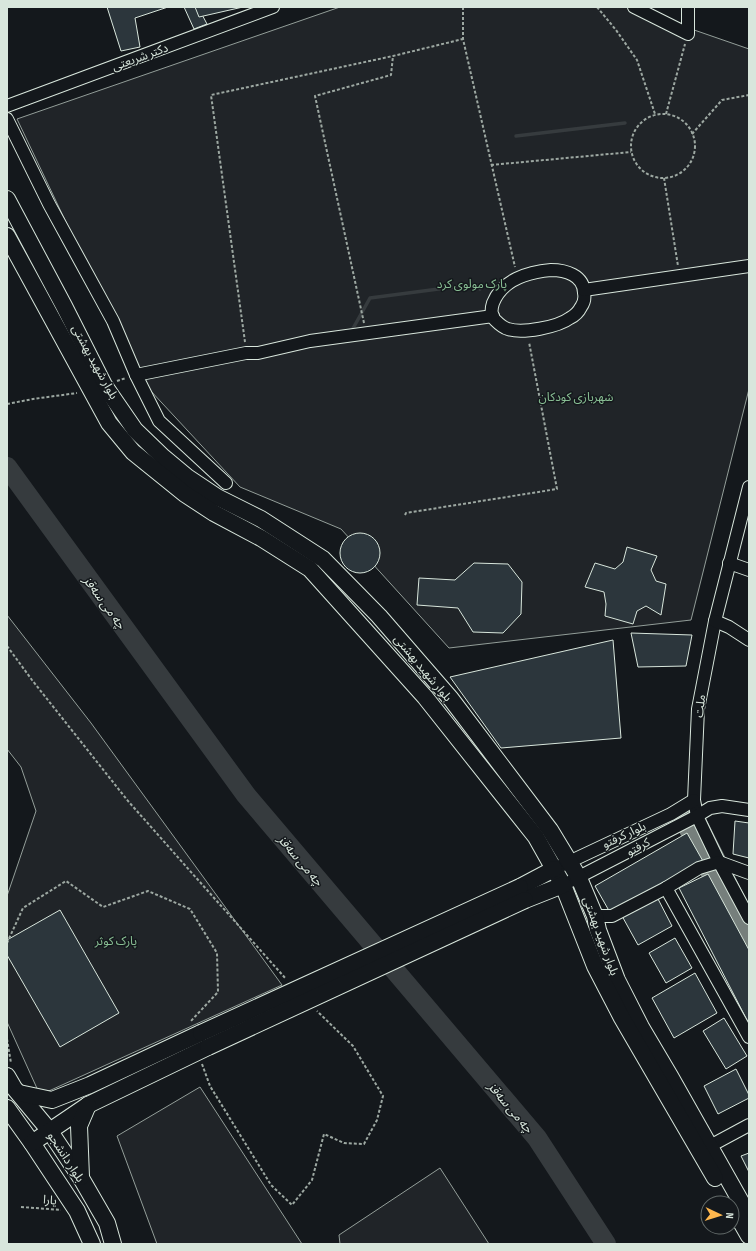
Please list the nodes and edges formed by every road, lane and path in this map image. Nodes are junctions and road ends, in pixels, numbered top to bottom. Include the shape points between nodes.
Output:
1 (273, 7) edge
2 (463, 7) edge
3 (596, 7) edge
4 (634, 7) edge
5 (688, 7) edge
6 (688, 34) junction
7 (463, 39) junction
8 (393, 56) junction
9 (749, 95) edge
10 (7, 106) edge
11 (656, 114) junction
12 (666, 114) junction
13 (7, 119) edge
14 (692, 134) junction
15 (631, 152) junction
16 (491, 165) junction
17 (664, 178) junction
18 (7, 199) edge
19 (7, 236) edge
20 (749, 266) edge
21 (679, 275) junction
22 (517, 278) junction
23 (584, 290) junction
24 (493, 316) junction
25 (527, 331) junction
26 (366, 334) junction
27 (246, 353) junction
28 (136, 375) junction
29 (91, 390) junction
30 (7, 404) edge
31 (226, 483) dead end
32 (749, 487) edge
33 (405, 515) dead end
34 (729, 563) junction
35 (749, 570) edge
36 (715, 621) junction
37 (749, 640) edge
38 (7, 646) edge
39 (694, 800) junction
40 (749, 810) edge
41 (697, 816) junction
42 (569, 861) junction
43 (719, 862) junction
44 (554, 868) junction
45 (749, 874) edge
46 (578, 878) junction
47 (563, 885) junction
48 (666, 888) junction
49 (523, 894) junction
50 (595, 916) junction
51 (749, 918) edge
52 (7, 943) edge
53 (290, 983) dead end
54 (316, 1010) dead end
55 (195, 1029) junction
56 (749, 1037) edge
57 (204, 1053) junction
58 (7, 1076) edge
59 (19, 1093) junction
60 (88, 1105) junction
61 (7, 1108) edge
62 (749, 1125) edge
63 (49, 1130) junction
64 (32, 1143) junction
65 (710, 1146) junction
66 (81, 1178) junction
67 (725, 1195) edge
68 (21, 1207) dead end
69 (77, 1211) junction
70 (749, 1216) edge
71 (740, 1220) edge
72 (749, 1236) edge
73 (92, 1244) edge
74 (113, 1244) edge

1 - 10 street, دکتر شریعتی
2 - 7 path
3 - 11 path via 637,60
4 - 6 street
5 - 6 street
6 - 12 path
7 - 8 path
7 - 16 path
8 - 26 path via 391,75 315,96
8 - 27 path via 210,94
9 - 14 path via 722,100
11 - 12 path
11 - 15 path via 646,118 633,132
12 - 14 path via 682,120
13 - 28 street via 48,204 113,321
14 - 17 path via 694,149 689,163 674,176
15 - 16 path
15 - 17 path via 639,168 655,177
16 - 22 path
17 - 21 path
18 - 42 main road, بلوار شهید بهشتی via 104,385 135,430 187,477 217,497 261,519 323,559 380,616 450,699 550,830
19 - 29 main road, بلوار شهید بهشتی
20 - 21 street
21 - 23 street
22 - 23 street via 535,271 560,270 575,275 581,281
22 - 24 street via 498,292 492,308
23 - 25 street via 585,299 582,307 570,318
24 - 25 street via 507,329
24 - 26 street
25 - 33 path via 557,489
26 - 27 street
27 - 28 street
28 - 31 street via 159,421
29 - 30 path
29 - 44 main road, بلوار شهید بهشتی via 109,423 133,452 185,494 310,569 426,697 536,837
32 - 34 street, ملت
34 - 35 street
34 - 36 street, ملت
36 - 37 street
36 - 39 street, ملت via 698,709
38 - 53 path via 128,801
39 - 41 street, ملت
39 - 42 street, بلوار کرفتو via 671,814
40 - 41 street, کرفتو via 722,806 710,808
41 - 43 street, ملت
41 - 46 street, کرفتو
42 - 44 street, بلوار کرفتو
42 - 46 main road, بلوار شهید بهشتی
43 - 45 street
43 - 48 street via 699,868
43 - 51 street, ملت
44 - 47 main road, بلوار شهید بهشتی
44 - 49 main road
46 - 47 street, کرفتو
46 - 50 main road, بلوار شهید بهشتی
47 - 49 main road
47 - 67 main road, بلوار شهید بهشتی via 595,966
48 - 50 street via 612,916
48 - 56 street
49 - 55 main road, bridge
49 - 57 main road, bridge
50 - 65 main road, بلوار شهید بهشتی via 620,987
52 - 55 path via 23,908 66,881 103,907 148,891 190,909 217,954 218,992
54 - 57 path via 353,1046 383,1096 377,1120 364,1144 344,1143 324,1134 312,1180 292,1205 271,1185 210,1086
55 - 59 main road via 90,1085 52,1100
57 - 60 main road
58 - 59 main road, بلوار دانشجو
59 - 63 main road, بلوار دانشجو
60 - 63 main road
60 - 66 main road via 79,1126
61 - 64 main road, بلوار دانشجو
62 - 65 street
63 - 64 main road
63 - 66 main road, بلوار دانشجو
64 - 69 main road, بلوار دانشجو
65 - 70 main road, بلوار شهید بهشتی
66 - 74 main road, بلوار دانشجو via 107,1223
68 - 69 path, یارا
69 - 73 main road, بلوار دانشجو
71 - 72 main road

